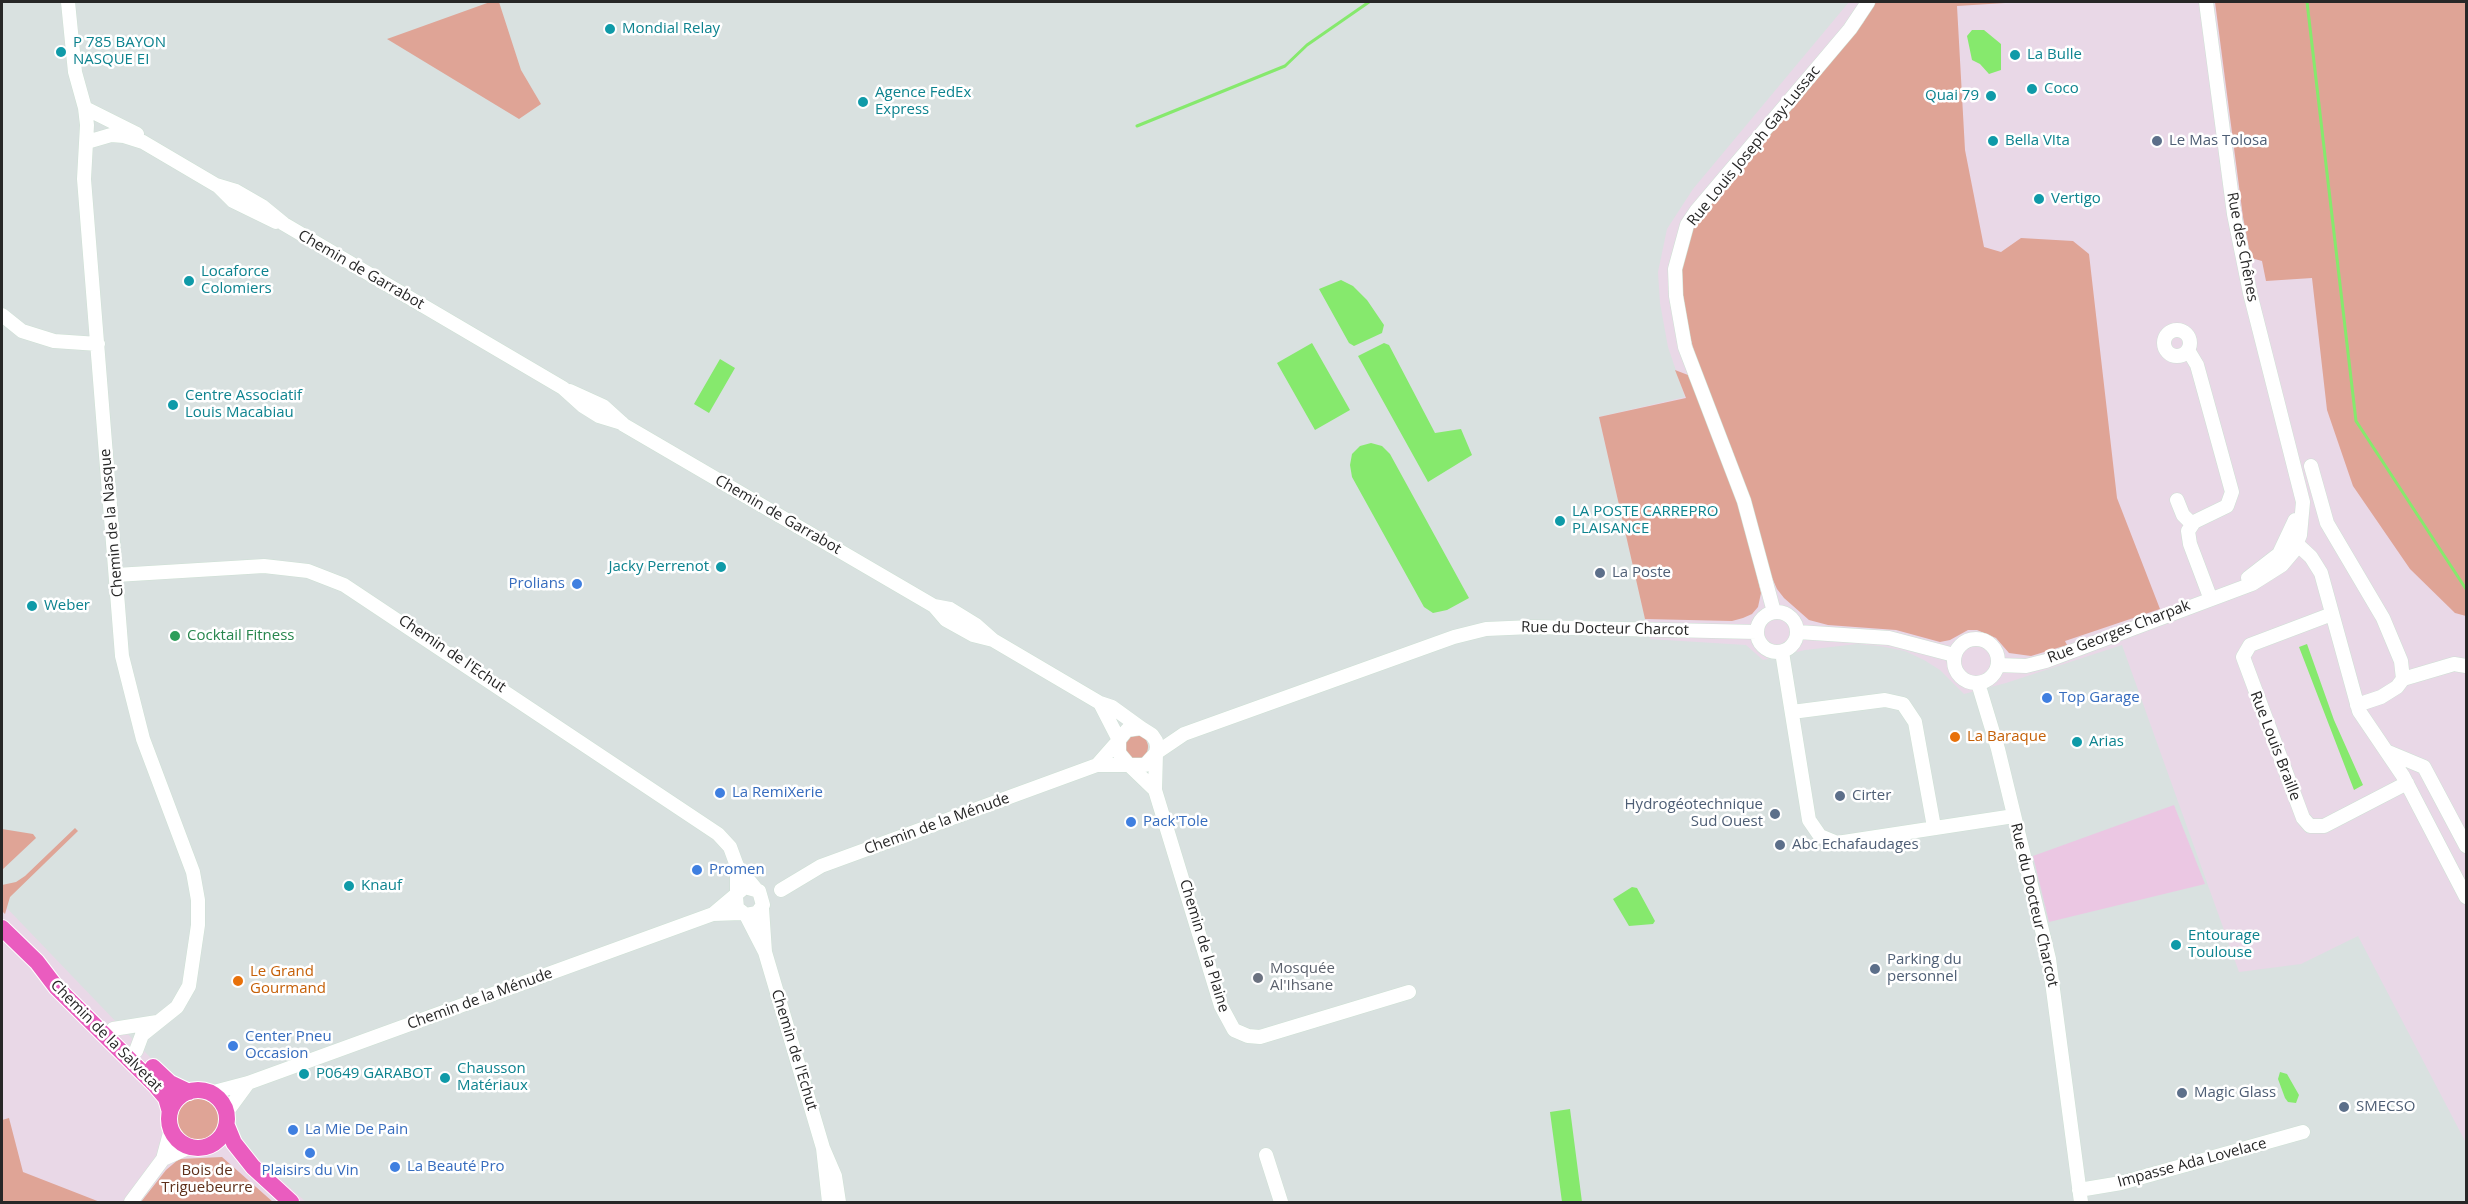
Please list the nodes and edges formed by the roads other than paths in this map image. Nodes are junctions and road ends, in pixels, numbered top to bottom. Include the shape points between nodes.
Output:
1 (68, 2) edge
2 (1868, 2) edge
3 (2206, 2) edge
4 (86, 108) junction
5 (87, 142) junction
6 (143, 142) junction
7 (2, 315) edge
8 (98, 344) junction
9 (2188, 350) dead end
10 (2311, 466) dead end
11 (2177, 500) dead end
12 (2192, 524) junction
13 (2293, 539) junction
14 (116, 575) junction
15 (2238, 587) junction
16 (2210, 597) junction
17 (1774, 612) junction
18 (2332, 614) junction
19 (1757, 632) junction
20 (1798, 632) junction
21 (1782, 652) junction
22 (1954, 655) junction
23 (1998, 665) junction
24 (2466, 666) edge
25 (2403, 679) junction
26 (1978, 683) junction
27 (1100, 703) junction
28 (2357, 705) junction
29 (1792, 712) junction
30 (1144, 729) junction
31 (1184, 734) junction
32 (1119, 740) junction
33 (2387, 751) junction
34 (1156, 753) junction
35 (2415, 762) junction
36 (1096, 765) junction
37 (1129, 765) junction
38 (2405, 779) junction
39 (1155, 790) junction
40 (2014, 816) junction
41 (1934, 827) junction
42 (2466, 846) edge
43 (737, 866) junction
44 (2464, 888) edge
45 (757, 889) junction
46 (781, 890) junction
47 (737, 896) junction
48 (763, 906) junction
49 (713, 914) junction
50 (744, 914) junction
51 (2, 928) edge
52 (765, 952) junction
53 (37, 962) junction
54 (1409, 992) dead end
55 (157, 1022) junction
56 (113, 1029) junction
57 (136, 1051) junction
58 (248, 1083) junction
59 (189, 1092) junction
60 (210, 1093) junction
61 (170, 1112) junction
62 (227, 1120) junction
63 (171, 1130) junction
64 (2303, 1132) dead end
65 (190, 1147) junction
66 (207, 1147) junction
67 (823, 1148) junction
68 (1266, 1155) dead end
69 (163, 1159) junction
70 (253, 1167) junction
71 (2080, 1196) edge
72 (131, 1203) edge
73 (291, 1203) edge
74 (829, 1203) edge
75 (839, 1203) edge
76 (1281, 1203) edge

1 - 4 street, Chemin de la Nasque via 75,72
2 - 17 street, Rue Louis Joseph Gay-Lussac via 1850,29 1697,210 1687,225 1675,268 1685,347 1744,501
3 - 13 street, Rue des Chênes via 2240,248 2304,515
4 - 5 street, Chemin de la Nasque
4 - 6 street, Chemin de Garrabot via 136,133
5 - 6 street, Chemin de Garrabot via 111,135
5 - 8 street, Chemin de la Nasque via 84,179
6 - 27 street, Chemin de Garrabot via 216,185 262,206 284,225 563,388 599,416 622,423 934,606 950,609 993,640
7 - 8 street via 18,328 45,338
8 - 14 street, Chemin de la Nasque
9 - 12 street via 2197,366 2232,492 2225,508
10 - 25 street via 2327,523 2392,635
11 - 12 street
12 - 16 street via 2188,540
13 - 15 street, Rue Georges Charpak
13 - 15 street, Rue Georges Charpak via 2277,570
13 - 18 street via 2319,568
14 - 43 street, Chemin de l'Echut via 264,566 308,571 344,585 718,834 730,847
14 - 55 street, Chemin de la Nasque via 122,656 132,701 193,872 198,900 189,986 177,1007
15 - 16 street, Rue Georges Charpak
16 - 23 street, Rue Georges Charpak via 2036,664
17 - 19 street via 1764,617
17 - 20 street via 1788,614
18 - 28 street
18 - 38 street, Rue Louis Braille via 2250,645 2243,657 2303,819 2310,826 2324,826
19 - 21 street via 1764,648
19 - 31 street, Rue du Docteur Charcot via 1486,629 1404,654
20 - 21 street via 1795,643
20 - 22 street via 1889,638
21 - 29 street
22 - 23 street via 1966,640 1985,640 1993,646
22 - 26 street via 1959,676
23 - 26 street via 1994,674
24 - 25 street via 2454,664
25 - 28 street via 2388,694
26 - 40 street, Rue du Docteur Charcot
27 - 30 street, Chemin de Garrabot
27 - 32 street
28 - 33 street via 2367,726
29 - 41 street via 1884,700 1903,704 1915,722
29 - 41 street via 1809,820 1820,836 1837,843
30 - 31 street via 1159,734
30 - 32 street via 1127,730
30 - 34 street via 1156,741
31 - 34 street
32 - 36 street, Chemin de la Ménude
32 - 37 street via 1119,753
33 - 35 street
33 - 38 street
34 - 37 street via 1145,765
34 - 39 street, Chemin de la Plaine
35 - 38 street via 2406,768
35 - 42 street via 2426,769
36 - 37 street, Chemin de la Ménude
36 - 46 street, Chemin de la Ménude via 821,866
37 - 39 street, Chemin de la Plaine
38 - 44 street
39 - 54 street, Chemin de la Plaine via 1221,1006 1234,1029 1260,1037
40 - 41 street
40 - 71 street, Rue du Docteur Charcot via 2051,971
43 - 45 street, Chemin de l'Echut
43 - 47 street, Chemin de l'Echut
45 - 46 street
45 - 47 street via 745,888
45 - 48 street
46 - 48 street, Chemin de la Ménude
47 - 49 street, Chemin de la Ménude
47 - 50 street via 737,908
48 - 50 street via 757,913
48 - 52 street, Chemin de l'Echut
49 - 50 street, Chemin de la Ménude
49 - 58 street, Chemin de la Ménude
50 - 52 street, Chemin de l'Echut
51 - 53 main road, Chemin de la Salvetat
52 - 67 street, Chemin de l'Echut
53 - 56 main road, Chemin de la Salvetat via 51,969
53 - 61 main road, Chemin de la Salvetat via 47,978 161,1092
55 - 56 street
55 - 57 street, Chemin de la Nasque via 142,1035
56 - 57 main road, Chemin de la Salvetat
57 - 59 main road, Chemin de la Salvetat via 167,1081
58 - 60 street, Chemin de la Ménude
58 - 62 street
59 - 60 main road
59 - 61 main road via 179,1098
60 - 62 main road via 220,1100
61 - 63 main road
62 - 66 main road via 221,1137
62 - 70 main road via 234,1143
63 - 65 main road
63 - 69 street
64 - 71 street, Impasse Ada Lovelace
65 - 66 main road
65 - 69 street
66 - 70 main road via 224,1151
67 - 74 street, Chemin de l'Echut
67 - 75 street, Chemin de l'Echut via 835,1176
68 - 76 street
69 - 72 street
70 - 73 main road

